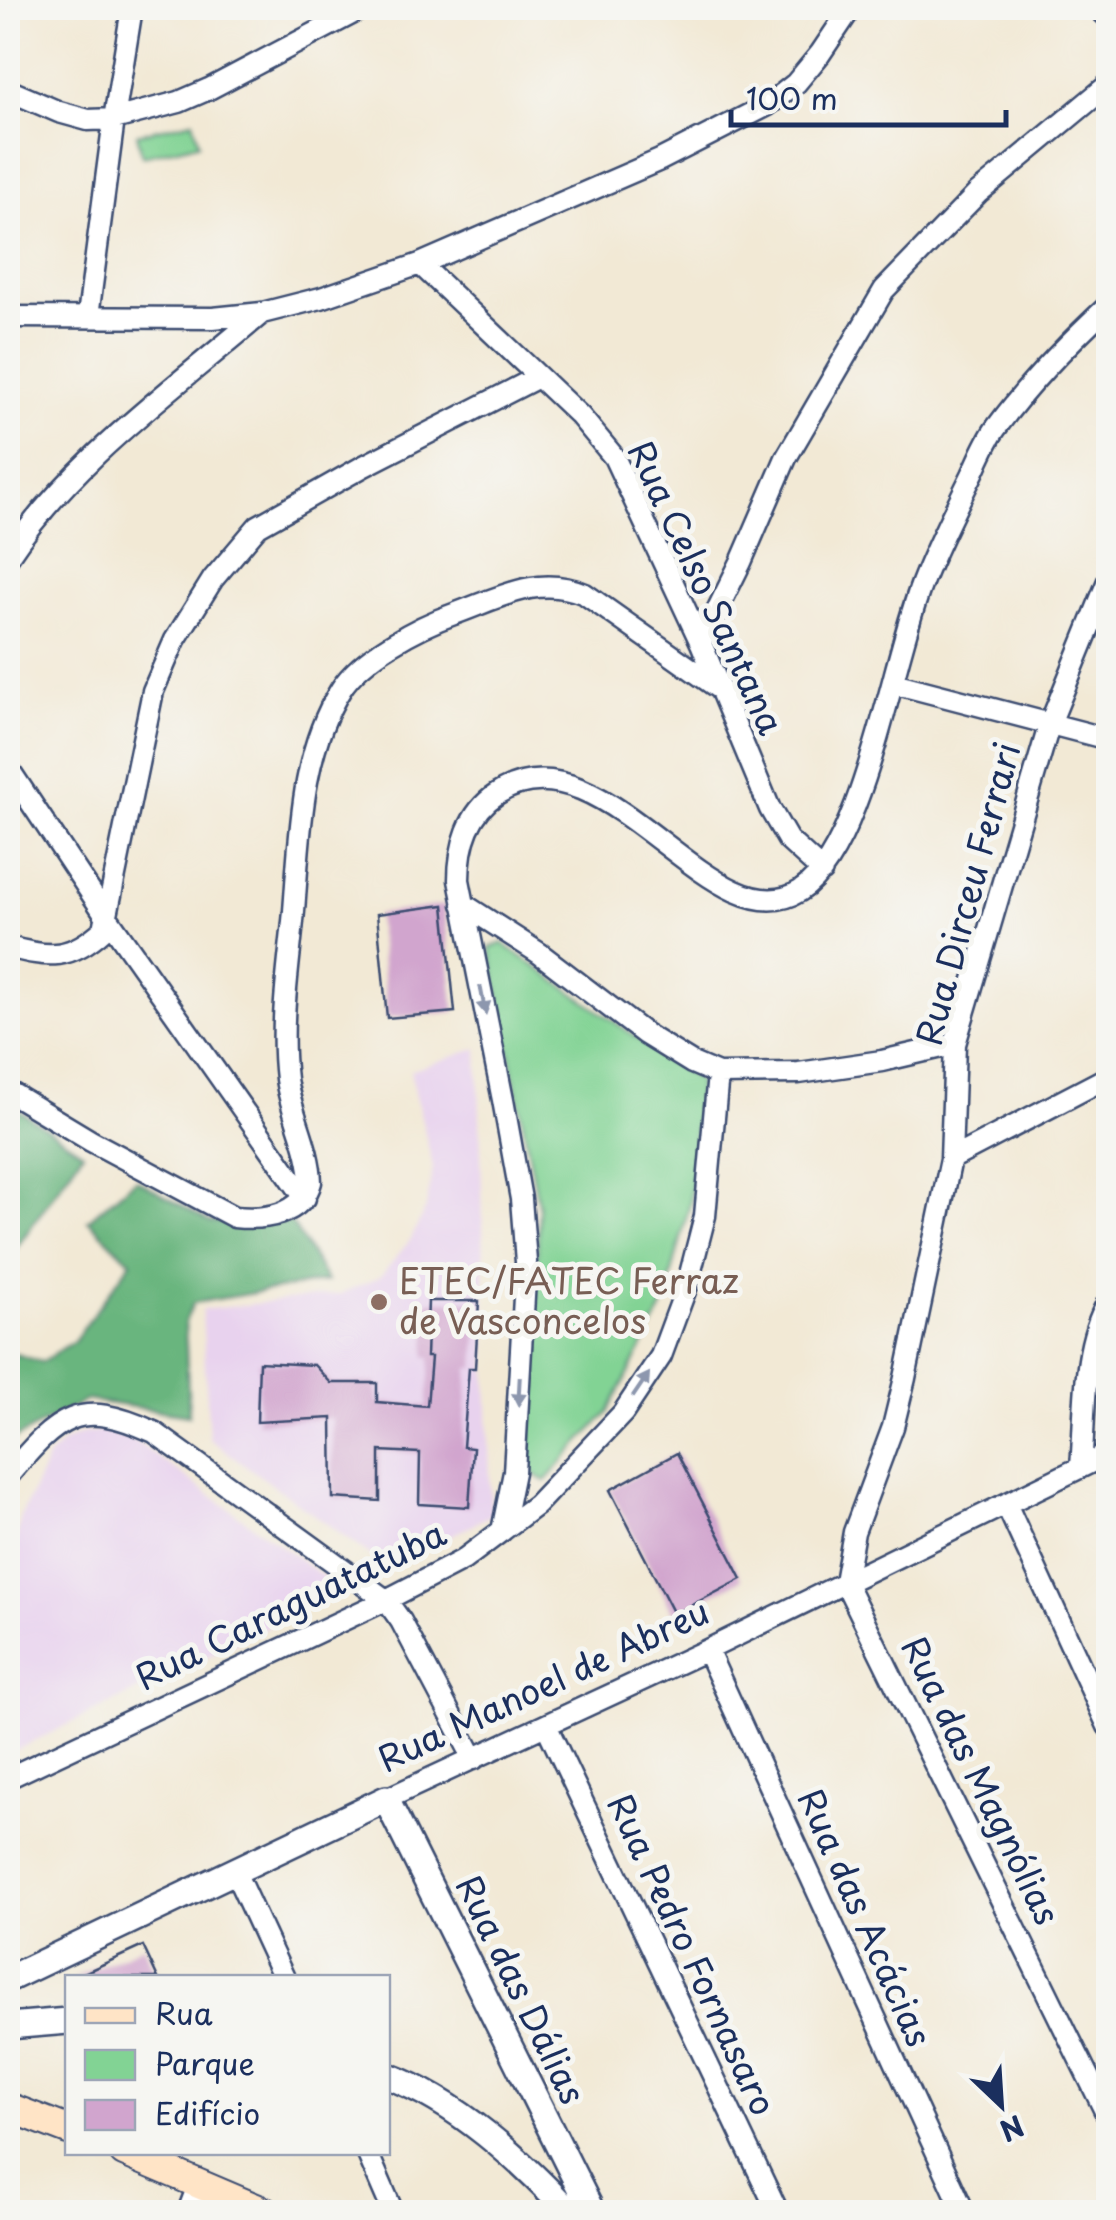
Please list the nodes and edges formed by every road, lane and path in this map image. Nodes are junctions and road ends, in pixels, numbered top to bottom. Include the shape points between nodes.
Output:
1 (132, 8) edge
2 (363, 8) edge
3 (850, 8) edge
4 (1098, 8) edge
5 (1108, 17) edge
6 (1108, 86) edge
7 (8, 90) edge
8 (114, 118) junction
9 (420, 264) junction
10 (1108, 306) edge
11 (262, 312) junction
12 (88, 316) junction
13 (8, 317) edge
14 (538, 376) junction
15 (8, 557) edge
16 (1108, 581) edge
17 (701, 643) junction
18 (893, 683) junction
19 (721, 690) junction
20 (1049, 726) junction
21 (1108, 739) edge
22 (8, 770) edge
23 (822, 872) junction
24 (464, 904) junction
25 (105, 914) junction
26 (8, 946) edge
27 (955, 1044) junction
28 (718, 1074) junction
29 (1108, 1077) edge
30 (8, 1091) edge
31 (952, 1159) junction
32 (305, 1198) junction
33 (1108, 1302) edge
34 (1108, 1454) edge
35 (1081, 1466) junction
36 (514, 1472) junction
37 (8, 1476) edge
38 (536, 1505) junction
39 (1007, 1506) junction
40 (502, 1531) junction
41 (845, 1582) junction
42 (386, 1600) junction
43 (707, 1650) junction
44 (546, 1726) junction
45 (1108, 1726) edge
46 (474, 1759) junction
47 (8, 1778) edge
48 (386, 1798) junction
49 (234, 1870) junction
50 (283, 1975) edge
51 (8, 1979) edge
52 (65, 2021) edge
53 (8, 2026) edge
54 (390, 2077) edge
55 (8, 2106) edge
56 (1108, 2114) edge
57 (65, 2129) edge
58 (131, 2155) edge
59 (368, 2155) edge
60 (572, 2174) junction
61 (199, 2183) junction
62 (542, 2184) junction
63 (188, 2212) edge
64 (265, 2212) edge
65 (392, 2212) edge
66 (569, 2212) edge
67 (592, 2212) edge
68 (778, 2212) edge
69 (964, 2212) edge

1 - 8 street
2 - 8 street via 179,102
3 - 9 street via 796,83 768,105 660,160
4 - 5 street
6 - 17 street via 978,193 884,290 786,458
7 - 8 street via 88,120
8 - 12 street
9 - 11 street
9 - 14 street, Rua Celso Santana
10 - 18 street via 993,432 922,582
11 - 12 street
11 - 15 street via 78,472
12 - 13 street
14 - 17 street, Rua Celso Santana via 614,457
14 - 25 street via 258,526 213,579 153,690
16 - 20 street, Rua Dirceu Ferrari
17 - 19 street, Rua Celso Santana
18 - 20 street
18 - 23 street via 841,842
19 - 23 street, Rua Celso Santana via 770,808 788,840
19 - 32 street via 585,594 540,584 409,634 342,686 316,748 300,827 282,1032 287,1083 312,1177
20 - 21 street
20 - 27 street, Rua Dirceu Ferrari
22 - 25 street
23 - 24 street via 798,892 750,897 588,790 540,780 506,788 471,822 460,854
24 - 28 street via 646,1034
24 -> 36 street via 526,1262
25 - 26 street via 104,929 67,954 41,956
25 - 32 street
27 - 28 street via 799,1073
27 - 31 street, Rua Dirceu Ferrari
38 -> 28 street, Rua Caraguatatuba via 623,1412 661,1356 705,1216
29 - 31 street
30 - 32 street via 234,1216 260,1219
31 - 41 street, Rua Dirceu Ferrari via 897,1411 854,1532
33 - 35 street via 1092,1345
34 - 35 street, Rua Manoel de Abreu
35 - 39 street, Rua Manoel de Abreu
36 - 38 street
36 - 40 street
37 - 42 street via 62,1422 94,1412 122,1417 154,1432
38 - 40 street, Rua Caraguatatuba
39 - 41 street, Rua Manoel de Abreu
39 - 45 street
40 - 42 street, Rua Caraguatatuba
41 - 43 street, Rua Manoel de Abreu
41 - 56 street, Rua das Magnólias
42 - 46 street
42 - 47 street, Rua Caraguatatuba
43 - 44 street, Rua Manoel de Abreu
43 - 69 street, Rua das Acácias
44 - 46 street, Rua Manoel de Abreu
44 - 68 street, Rua Pedro Fornasaro
46 - 48 street, Rua Manoel de Abreu
48 - 49 street, Rua Manoel de Abreu
48 - 60 street, Rua das Dálias
49 - 50 street
49 - 51 street, Rua Manoel de Abreu
52 - 53 street
54 - 62 street via 446,2106
55 - 57 main road
58 - 61 main road
59 - 65 street
60 - 62 street
60 - 67 street, Rua das Dálias
61 - 63 street
61 - 64 main road
62 - 66 street

